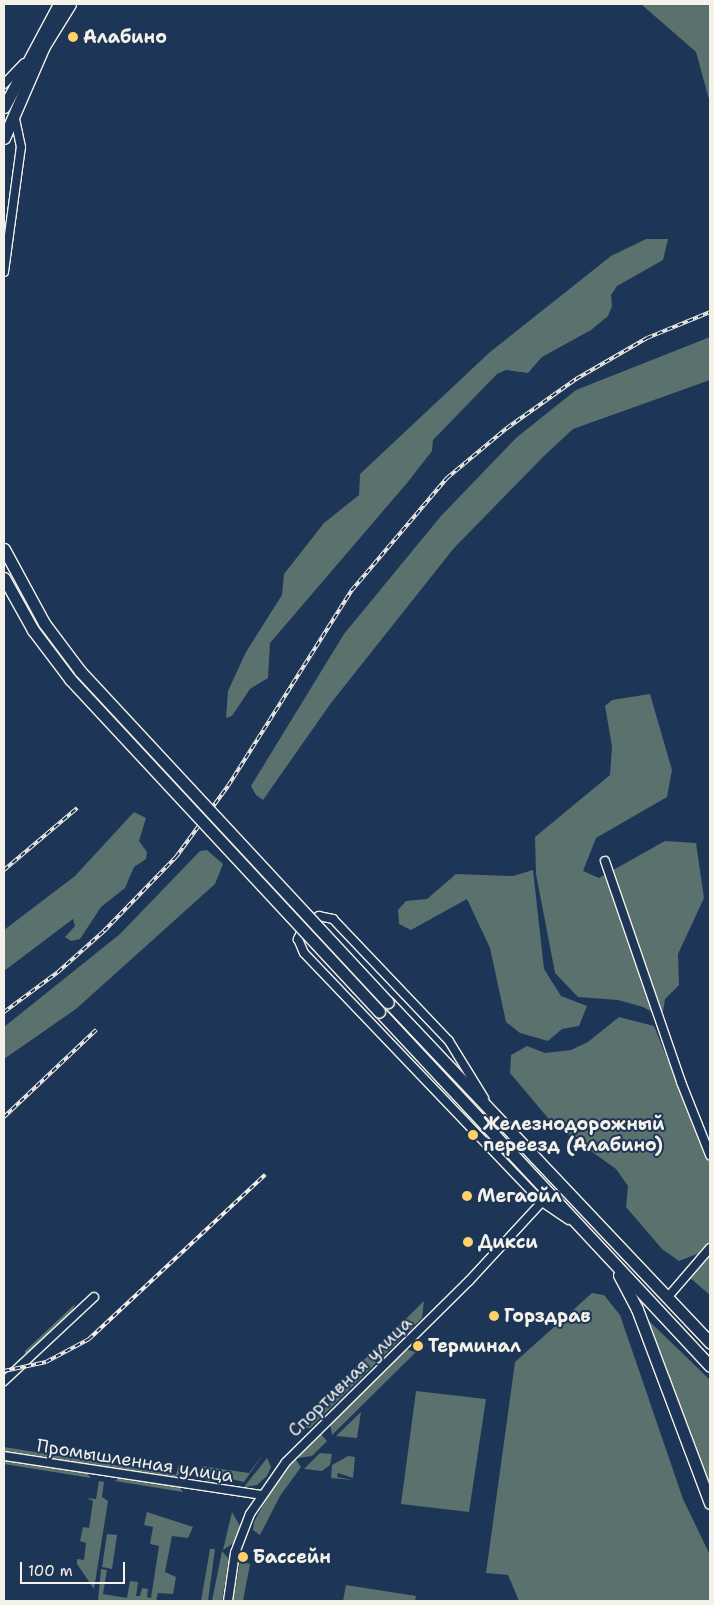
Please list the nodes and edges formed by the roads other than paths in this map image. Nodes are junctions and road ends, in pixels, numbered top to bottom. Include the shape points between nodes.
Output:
1 (59, 4) edge
2 (70, 4) edge
3 (24, 63) junction
4 (4, 84) edge
5 (17, 106) junction
6 (4, 107) edge
7 (4, 138) edge
8 (8, 211) edge
9 (4, 272) edge
10 (4, 549) edge
11 (4, 578) edge
12 (605, 861) dead end
13 (436, 1071) junction
14 (461, 1116) junction
15 (513, 1136) junction
16 (710, 1155) edge
17 (542, 1202) junction
18 (581, 1228) junction
19 (710, 1248) edge
20 (612, 1262) junction
21 (94, 1297) dead end
22 (667, 1298) junction
23 (676, 1308) junction
24 (710, 1335) edge
25 (710, 1343) edge
26 (710, 1366) edge
27 (4, 1381) edge
28 (4, 1456) edge
29 (262, 1495) junction
30 (710, 1503) edge
31 (228, 1601) edge

1 - 3 highway
2 - 5 highway via 44,46
3 - 4 street
3 - 6 highway
5 - 7 highway
5 - 8 street via 14,125 21,147
8 - 9 street
10 - 15 highway, bridge via 44,623 80,671
11 - 13 highway, bridge via 34,630 70,679
12 - 16 street via 680,1082
13 - 14 street
13 - 18 highway
14 - 15 street via 301,948 299,934 309,921 324,916 333,919 437,1026
14 - 17 street
15 - 22 highway
17 - 18 street
17 - 29 street, Спортивная улица via 436,1314 293,1453
18 - 20 highway
19 - 22 street
20 - 26 highway
20 - 30 highway via 636,1309
21 - 27 street
22 - 23 highway
23 - 24 highway
23 - 25 highway
28 - 29 street, Промышленная улица
29 - 31 street, Спортивная улица via 235,1553

